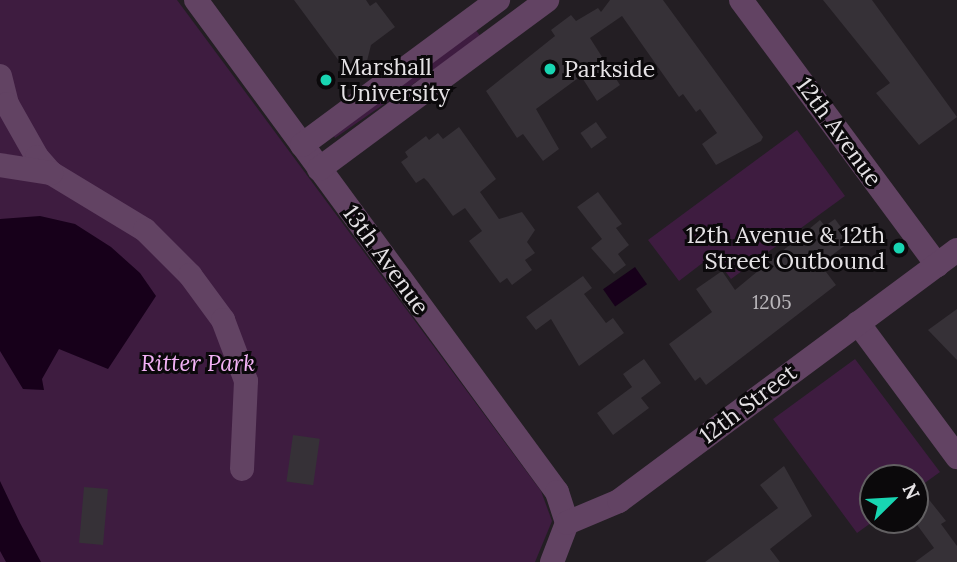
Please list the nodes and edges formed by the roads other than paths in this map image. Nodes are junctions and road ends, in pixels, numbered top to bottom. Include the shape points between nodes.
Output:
1 (196, 0) edge
2 (498, 0) edge
3 (547, 0) edge
4 (741, 0) edge
5 (0, 76) edge
6 (7, 104) junction
7 (0, 128) edge
8 (302, 145) junction
9 (0, 165) edge
10 (319, 169) junction
11 (51, 173) junction
12 (957, 250) edge
13 (937, 264) junction
14 (858, 323) junction
15 (957, 457) edge
16 (242, 469) dead end
17 (567, 523) junction
18 (552, 562) edge

1 - 8 street, 13th Avenue
2 - 8 street
3 - 10 street
4 - 13 street, 12th Avenue
5 - 6 street
6 - 7 street
6 - 11 street
8 - 10 street, 13th Avenue
9 - 11 street
10 - 17 street, 13th Avenue via 557,492
11 - 16 street via 145,230 190,275 223,320 246,381
12 - 13 street, 12th Street
13 - 14 street, 12th Street
14 - 15 street
14 - 17 street, 12th Street via 619,501
17 - 18 street

